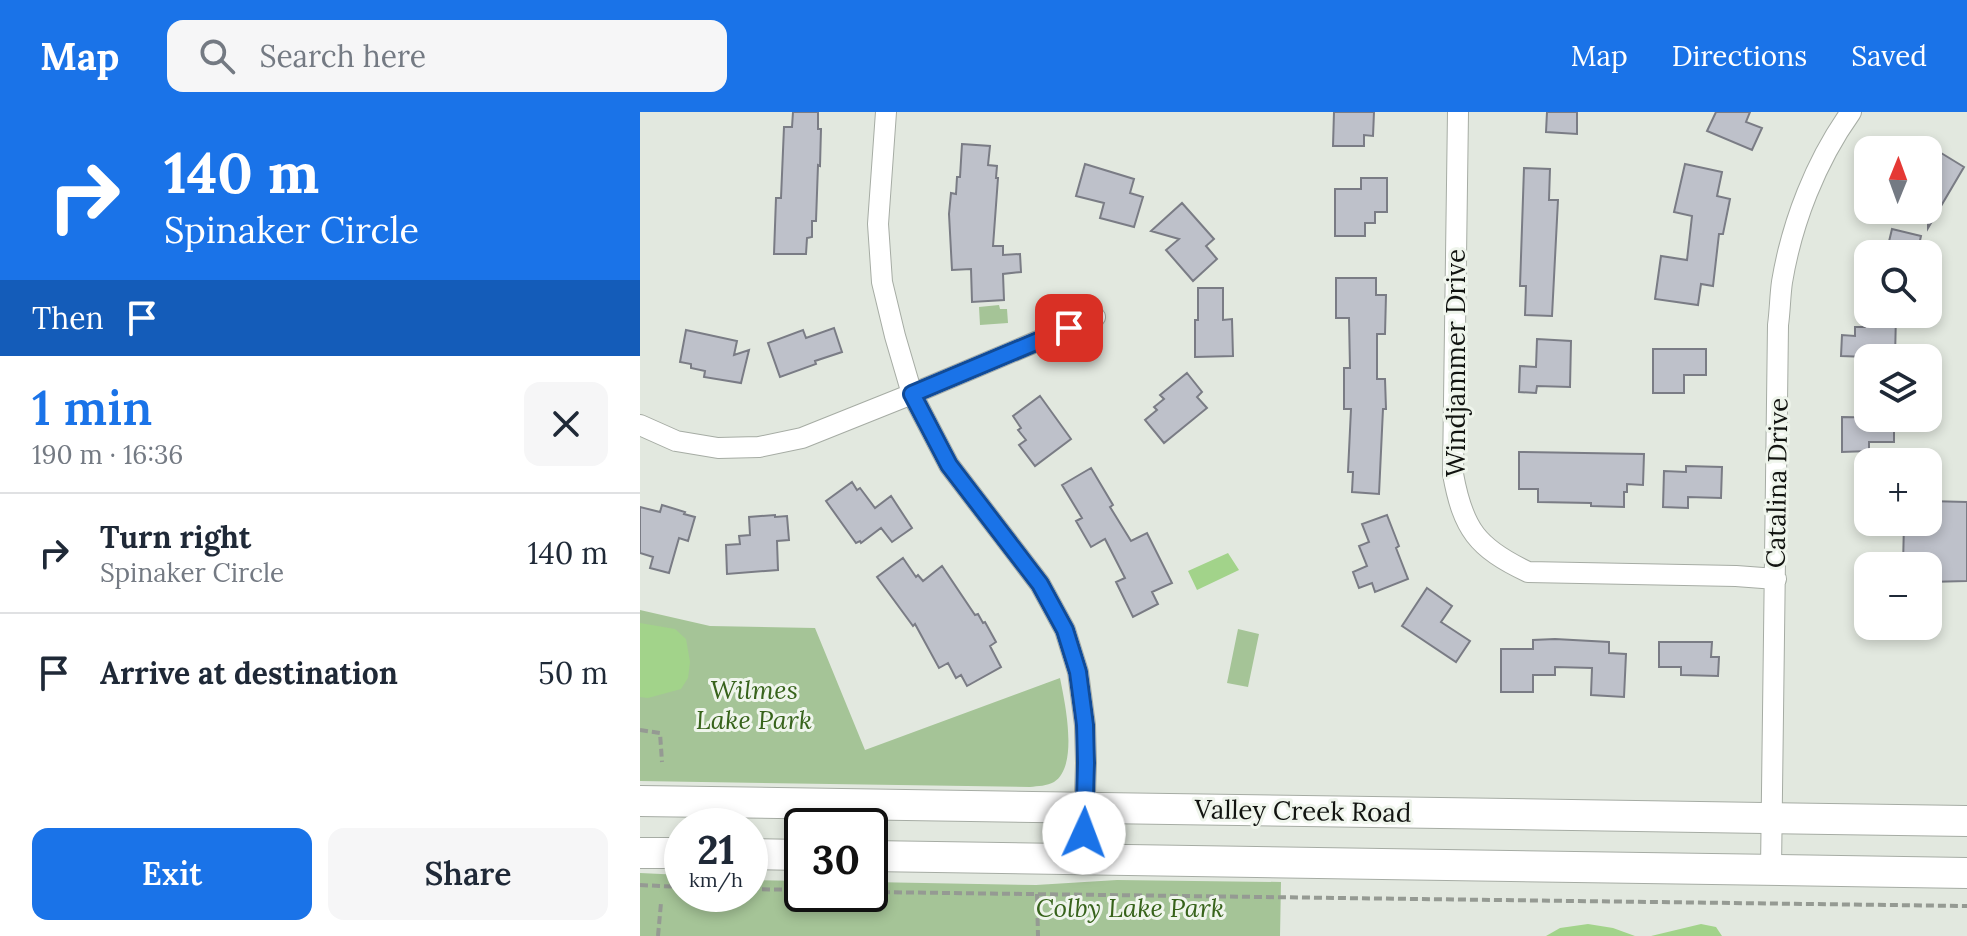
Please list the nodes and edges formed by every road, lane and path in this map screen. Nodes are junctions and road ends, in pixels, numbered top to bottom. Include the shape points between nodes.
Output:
1 (886, 112) edge
2 (1458, 112) edge
3 (1851, 112) edge
4 (1095, 317) dead end
5 (912, 394) junction
6 (640, 425) edge
7 (1776, 579) junction
8 (640, 730) edge
9 (662, 762) dead end
10 (640, 801) edge
11 (1085, 808) junction
12 (1771, 818) junction
13 (1967, 821) edge
14 (640, 853) edge
15 (664, 853) edge
16 (888, 856) edge
17 (1083, 859) junction
18 (1771, 869) junction
19 (1967, 873) edge
20 (640, 885) edge
21 (664, 886) edge
22 (888, 892) edge
23 (1037, 894) junction
24 (661, 903) dead end
25 (1967, 906) edge
26 (658, 936) edge
27 (1038, 936) edge

1 - 5 street via 878,224 882,282
2 - 7 street, Windjammer Drive via 1453,474 1465,521 1481,544 1528,572
3 - 7 street, Catalina Drive via 1815,173 1782,283
4 - 5 street
5 - 6 street via 802,438 759,447 676,441
5 - 11 street via 949,465 1040,584 1065,630 1078,672 1085,725
7 - 12 street, Catalina Drive
8 - 9 path via 660,733
10 - 11 main road, Valley Creek Road
11 - 12 main road, Valley Creek Road
11 - 17 street
12 - 13 main road, Valley Creek Road
12 - 18 street, Catalina Drive
14 - 15 main road
16 - 17 main road, Valley Creek Road
17 - 18 main road, Valley Creek Road
18 - 19 main road, Valley Creek Road
20 - 21 path
22 - 23 path
23 - 25 path
23 - 27 path
24 - 26 path

